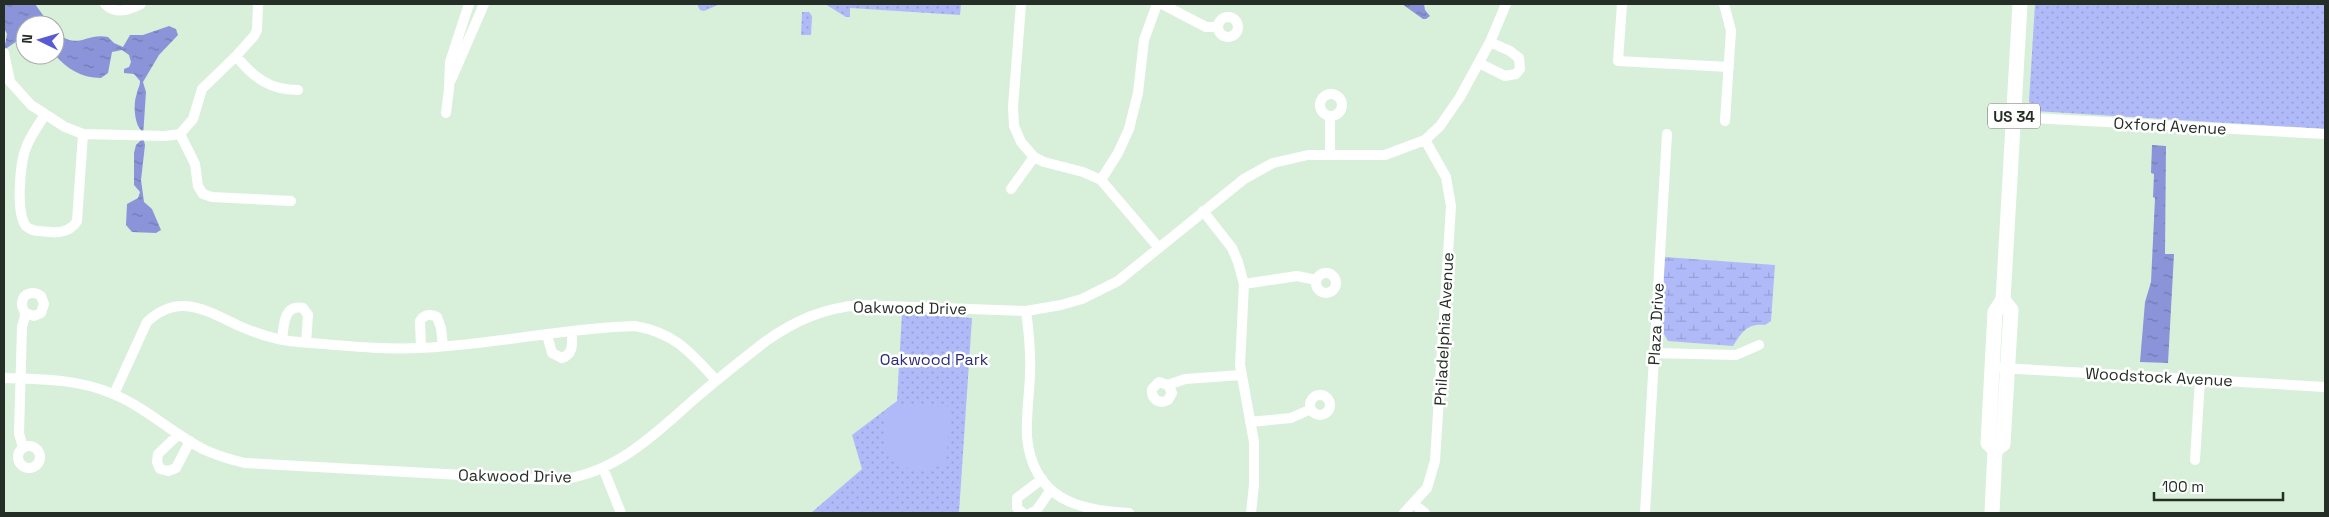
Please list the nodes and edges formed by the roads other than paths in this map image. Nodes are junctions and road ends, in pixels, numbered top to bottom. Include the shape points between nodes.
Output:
1 (105, 4) edge
2 (141, 4) edge
3 (258, 4) edge
4 (469, 4) edge
5 (484, 4) edge
6 (1021, 4) edge
7 (1157, 4) edge
8 (1162, 4) edge
9 (1506, 4) edge
10 (1622, 4) edge
11 (1724, 4) edge
12 (2020, 4) edge
13 (1218, 27) dead end
14 (1490, 42) junction
15 (236, 56) junction
16 (5, 57) edge
17 (1479, 63) junction
18 (1729, 67) junction
19 (7, 78) edge
20 (449, 83) junction
21 (298, 90) dead end
22 (446, 113) dead end
23 (45, 114) junction
24 (1330, 117) dead end
25 (2014, 117) junction
26 (1725, 120) dead end
27 (83, 134) junction
28 (180, 134) junction
29 (1667, 134) dead end
30 (2325, 134) edge
31 (1425, 140) junction
32 (1330, 154) junction
33 (1034, 157) junction
34 (1102, 180) junction
35 (1011, 188) dead end
36 (291, 201) dead end
37 (1203, 211) junction
38 (1159, 248) junction
39 (1316, 280) dead end
40 (1244, 284) junction
41 (1026, 311) junction
42 (25, 313) dead end
43 (572, 333) junction
44 (547, 336) junction
45 (282, 340) junction
46 (306, 343) junction
47 (1759, 345) dead end
48 (443, 346) junction
49 (421, 348) junction
50 (1654, 353) junction
51 (2000, 368) junction
52 (1241, 376) junction
53 (4, 378) edge
54 (21, 378) junction
55 (716, 380) junction
56 (2200, 380) junction
57 (1168, 385) dead end
58 (2325, 387) edge
59 (114, 394) junction
60 (1311, 409) dead end
61 (1250, 422) junction
62 (180, 434) junction
63 (190, 441) junction
64 (23, 448) dead end
65 (2195, 460) dead end
66 (603, 468) junction
67 (1042, 479) junction
68 (1050, 490) junction
69 (1414, 504) junction
70 (621, 513) edge
71 (1022, 513) edge
72 (1031, 513) edge
73 (1129, 513) edge
74 (1251, 513) edge
75 (1404, 513) edge
76 (1425, 513) edge
77 (1645, 513) edge
78 (1992, 513) edge

1 - 2 street via 109,9 125,11
3 - 15 street via 257,30
4 - 20 street via 450,62
5 - 20 street
6 - 33 street via 1013,116 1021,142
7 - 34 street via 1144,40 1138,93 1129,129
8 - 13 street via 1206,27
9 - 14 street, Oakwood Drive
10 - 18 street via 1618,60
11 - 18 street via 1731,31
12 - 25 main road, US 34
14 - 17 street, Oakwood Drive
14 - 17 street via 1516,54 1520,58 1520,69 1516,74 1505,76
15 - 21 street via 258,80 279,88
15 - 28 street via 202,90 193,119
16 - 19 street
17 - 31 street, Oakwood Drive via 1450,113
18 - 26 street
19 - 23 street via 23,98
20 - 22 street
23 - 27 street
23 - 27 street via 26,147 23,162 19,208 23,222 31,229 57,232 69,229 77,221
24 - 32 street
25 - 30 street, Oxford Avenue
25 - 51 main road, US 34 via 2003,300 1995,312
27 - 28 street
28 - 36 street via 196,164 198,186 203,194
29 - 50 street, Plaza Drive
31 - 32 street, Oakwood Drive via 1385,155
31 - 69 street, Philadelphia Avenue via 1446,177 1451,206 1437,450 1430,480
32 - 37 street, Oakwood Drive via 1273,163 1244,179
33 - 34 street
33 - 35 street
34 - 38 street
37 - 38 street, Oakwood Drive
37 - 40 street via 1232,248
38 - 41 street, Oakwood Drive via 1118,281 1097,292 1061,305
39 - 40 street via 1297,276
40 - 52 street
41 - 55 street, Oakwood Drive via 860,305 834,308 790,325
41 - 67 street via 1030,359 1027,437 1031,456
42 - 54 street
43 - 44 street
43 - 44 street via 571,351 562,358 552,353
43 - 55 street via 635,326 661,332 684,346
44 - 48 street
45 - 46 street
45 - 46 street via 286,314 298,307 303,308 308,316
45 - 59 street via 245,329 196,306 166,309 147,322
46 - 49 street
47 - 50 street via 1736,355
48 - 49 street
48 - 49 street via 440,321 438,317 429,315 420,321
50 - 77 street, Plaza Drive
51 - 56 street, Woodstock Avenue
51 - 78 main road, US 34 via 1988,443 1995,450
52 - 57 street via 1186,379
52 - 61 street
53 - 54 street, Oakwood Drive
54 - 59 street, Oakwood Drive via 80,383
54 - 64 street via 19,432
55 - 66 street, Oakwood Drive via 648,439 617,462
56 - 58 street, Woodstock Avenue
56 - 65 street
59 - 62 street, Oakwood Drive
60 - 61 street via 1290,418
61 - 74 street via 1255,459
62 - 63 street, Oakwood Drive
62 - 63 street via 158,454 156,462 160,469 176,468
63 - 66 street, Oakwood Drive via 220,456 258,464 554,480 581,477
66 - 70 street
67 - 68 street
67 - 71 street via 1017,498 1017,508
68 - 72 street via 1036,511
68 - 73 street via 1091,510
69 - 75 street, Philadelphia Avenue
69 - 76 street

